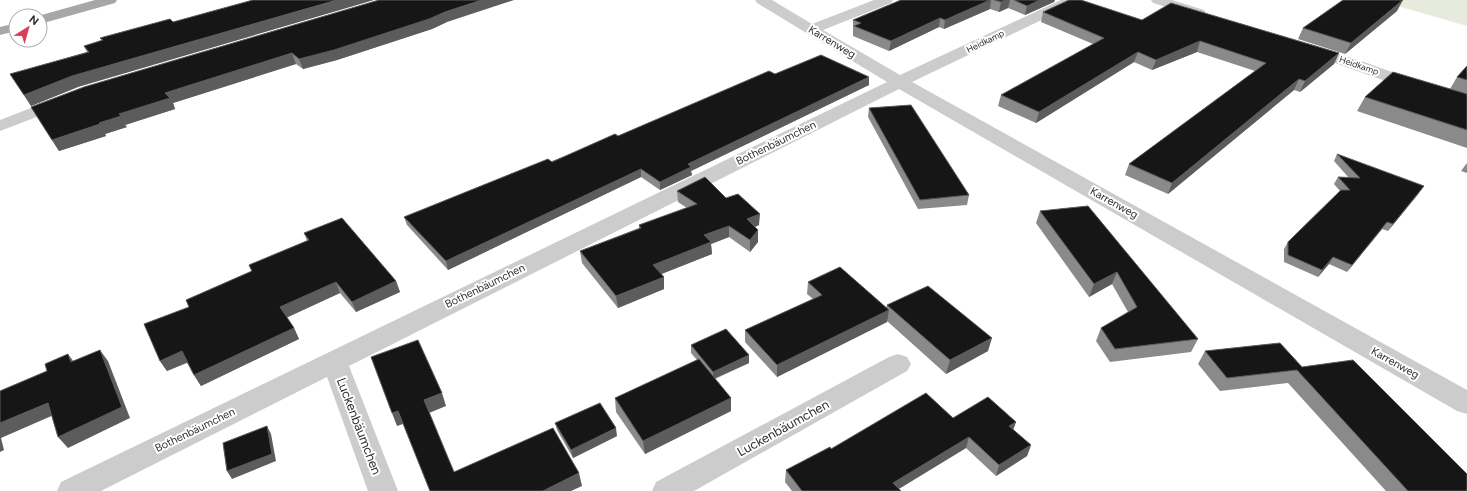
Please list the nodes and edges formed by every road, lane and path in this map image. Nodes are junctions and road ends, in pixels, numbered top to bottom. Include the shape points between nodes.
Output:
1 (110, 0) edge
2 (762, 0) edge
3 (886, 0) edge
4 (1072, 0) edge
5 (1158, 0) edge
6 (1210, 16) edge
7 (48, 18) edge
8 (812, 29) junction
9 (1293, 43) edge
10 (899, 82) junction
11 (77, 95) edge
12 (1467, 105) edge
13 (0, 126) edge
14 (334, 360) junction
15 (898, 364) dead end
16 (1467, 403) edge
17 (72, 491) edge
18 (383, 491) edge
19 (667, 491) edge

1 - 7 main road
2 - 8 street, Karrenweg
3 - 8 street
4 - 10 street, Heidkamp
5 - 6 street
8 - 10 street, Karrenweg
9 - 12 street, Heidkamp
10 - 14 street, Bothenbäumchen
10 - 16 street, Karrenweg
11 - 13 street
14 - 17 street, Bothenbäumchen
14 - 18 street, Luckenbäumchen
15 - 19 street, Luckenbäumchen

